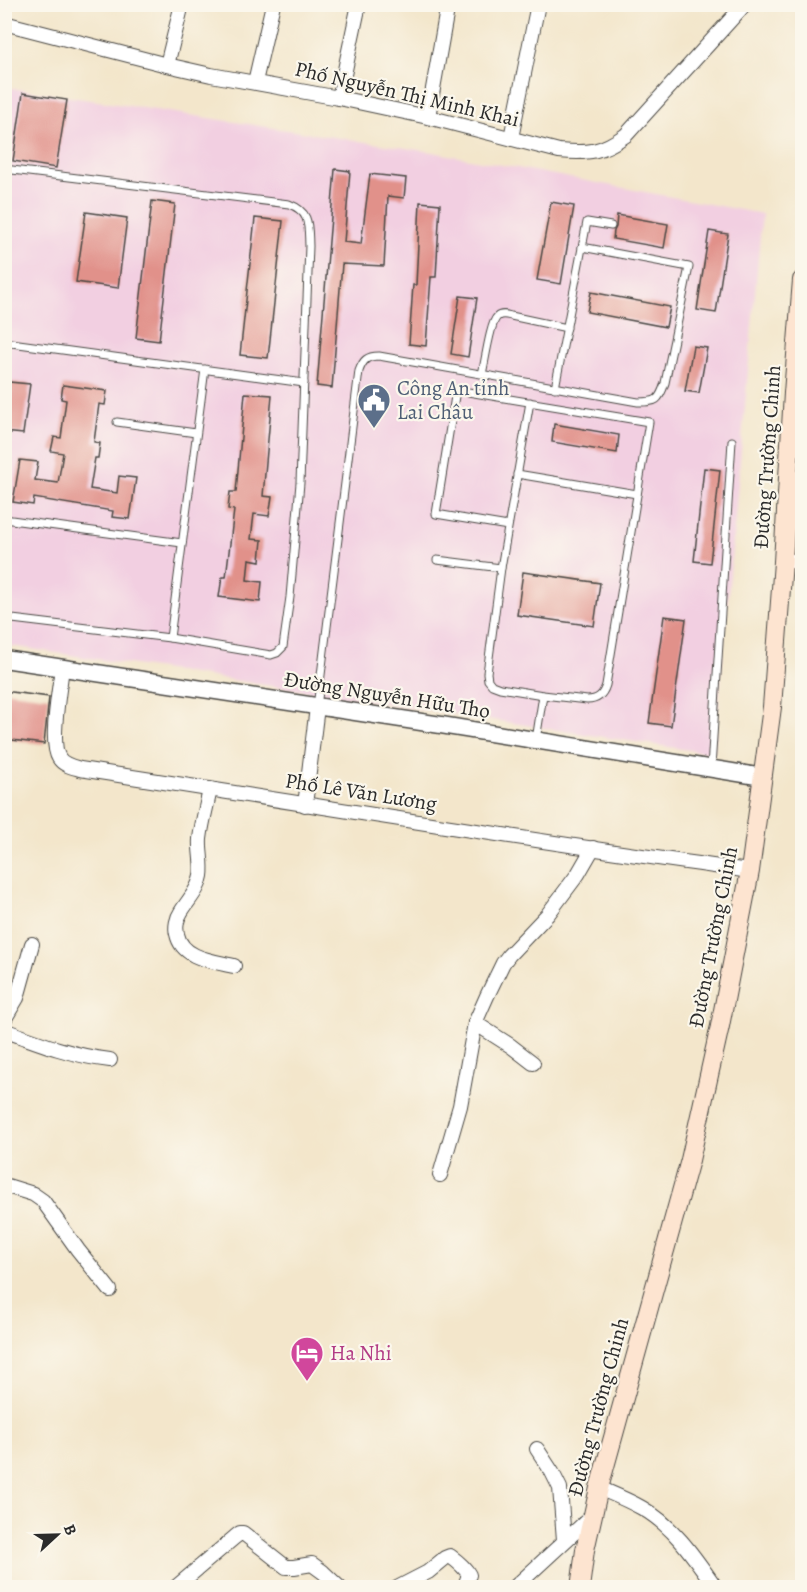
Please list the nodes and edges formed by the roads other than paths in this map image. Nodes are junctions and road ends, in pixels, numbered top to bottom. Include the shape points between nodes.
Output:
1 (182, 4) edge
2 (273, 4) edge
3 (359, 4) edge
4 (448, 4) edge
5 (538, 4) edge
6 (745, 4) edge
7 (4, 23) edge
8 (167, 65) junction
9 (255, 82) junction
10 (339, 98) junction
11 (4, 114) edge
12 (428, 117) junction
13 (511, 138) junction
14 (4, 147) edge
15 (4, 169) edge
16 (611, 226) dead end
17 (582, 247) junction
18 (802, 280) edge
19 (567, 328) junction
20 (4, 342) edge
21 (205, 369) junction
22 (482, 374) junction
23 (304, 383) junction
24 (555, 388) junction
25 (530, 402) junction
26 (117, 422) dead end
27 (196, 433) junction
28 (732, 441) dead end
29 (517, 474) junction
30 (637, 494) junction
31 (4, 519) edge
32 (508, 526) junction
33 (182, 543) junction
34 (437, 560) dead end
35 (802, 560) edge
36 (783, 562) junction
37 (501, 568) junction
38 (4, 618) edge
39 (170, 638) junction
40 (4, 659) edge
41 (63, 667) junction
42 (543, 696) junction
43 (317, 707) junction
44 (536, 741) junction
45 (711, 769) junction
46 (763, 777) junction
47 (210, 789) junction
48 (305, 805) junction
49 (593, 848) junction
50 (750, 871) junction
51 (32, 944) dead end
52 (234, 966) dead end
53 (4, 1020) edge
54 (475, 1023) junction
55 (4, 1030) edge
56 (110, 1060) dead end
57 (534, 1063) dead end
58 (440, 1175) dead end
59 (4, 1185) edge
60 (110, 1290) dead end
61 (537, 1449) dead end
62 (598, 1488) junction
63 (592, 1516) junction
64 (564, 1540) junction
65 (176, 1587) edge
66 (340, 1587) edge
67 (397, 1587) edge
68 (464, 1587) edge
69 (514, 1587) edge
70 (580, 1587) edge
71 (716, 1587) edge

1 - 8 street
2 - 9 street
3 - 10 street
4 - 12 street
5 - 13 street
6 - 13 street, Phố Nguyễn Thị Minh Khai via 643,117 613,144 579,153
7 - 8 street, Phố Nguyễn Thị Minh Khai
8 - 9 street, Phố Nguyễn Thị Minh Khai
9 - 10 street, Phố Nguyễn Thị Minh Khai
10 - 12 street, Phố Nguyễn Thị Minh Khai
11 - 14 lane via 9,120
12 - 13 street, Phố Nguyễn Thị Minh Khai
15 - 23 lane via 298,207 308,223 309,246
16 - 17 lane via 587,222
17 - 19 lane
17 - 24 lane via 688,267 665,383 658,399 638,402
18 - 36 main road, Đường Trường Chinh
19 - 22 lane via 499,315 492,326
19 - 24 lane
20 - 21 lane
21 - 23 lane
21 - 27 lane
22 - 24 lane
22 - 43 lane via 379,356 366,358 361,364
23 - 39 lane via 300,483 283,647 271,654
25 - 29 lane
25 - 30 lane via 650,422
25 - 32 lane via 456,390 436,514
26 - 27 lane
27 - 33 lane
28 - 45 lane
29 - 30 lane
29 - 32 lane
30 - 42 lane via 603,693 593,700
31 - 33 lane
32 - 37 lane
33 - 39 lane
34 - 37 lane
35 - 36 street
36 - 46 main road, Đường Trường Chinh
37 - 42 lane via 488,680 500,688
38 - 39 lane
40 - 41 street, Đường Nguyễn Hữu Thọ
41 - 43 street, Đường Nguyễn Hữu Thọ
41 - 47 street, Phố Lê Văn Lương via 55,733 60,760 80,769
42 - 44 lane
43 - 44 street, Đường Nguyễn Hữu Thọ
43 - 48 street
44 - 45 street, Đường Nguyễn Hữu Thọ
45 - 46 street, Đường Nguyễn Hữu Thọ
46 - 50 main road, Đường Trường Chinh
47 - 48 street, Phố Lê Văn Lương
47 - 52 street via 200,842 201,878 179,914 176,930 189,952
48 - 49 street, Phố Lê Văn Lương
49 - 50 street, Phố Lê Văn Lương
49 - 54 street via 548,914 503,963
50 - 62 main road, Đường Trường Chinh via 690,1160
51 - 53 street via 17,998
54 - 57 street
54 - 58 street via 460,1106
55 - 56 street via 57,1049
59 - 60 street via 43,1201
61 - 64 street via 560,1488
62 - 63 main road, Đường Trường Chinh
62 - 71 street via 656,1517 683,1543
63 - 64 street
63 - 70 main road, Đường Trường Chinh
64 - 69 street
65 - 66 street via 243,1533 286,1567 312,1564
67 - 68 street via 450,1556 469,1575

